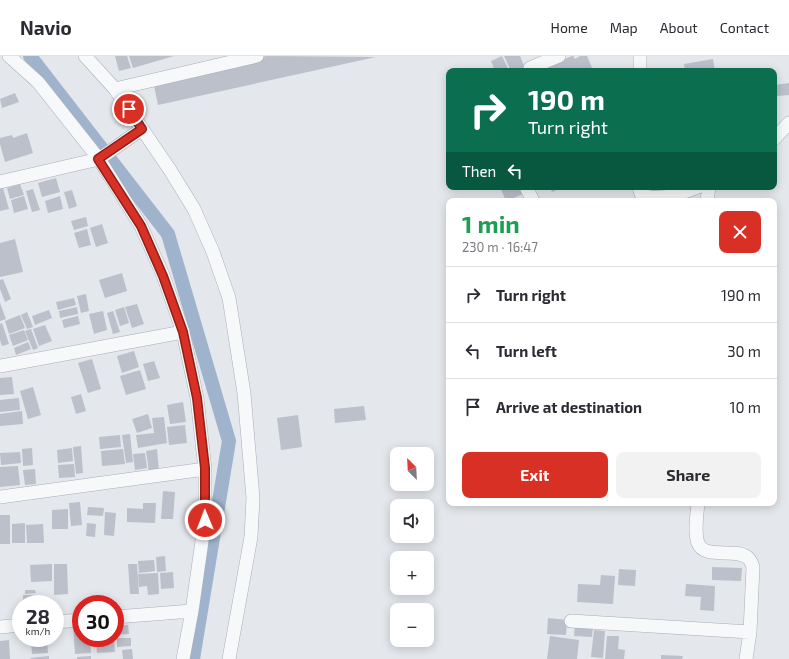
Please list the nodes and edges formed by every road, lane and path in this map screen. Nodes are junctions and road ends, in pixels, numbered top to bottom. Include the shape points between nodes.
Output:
1 (85, 56) edge
2 (257, 56) edge
3 (559, 56) edge
4 (640, 56) edge
5 (7, 58) edge
6 (529, 65) edge
7 (640, 68) edge
8 (115, 89) junction
9 (789, 123) edge
10 (142, 129) junction
11 (777, 136) edge
12 (103, 156) junction
13 (0, 182) edge
14 (640, 190) edge
15 (690, 190) edge
16 (648, 198) edge
17 (648, 198) edge
18 (183, 332) junction
19 (0, 366) edge
20 (205, 468) junction
21 (0, 497) edge
22 (698, 506) edge
23 (192, 611) junction
24 (124, 616) edge
25 (572, 621) dead end
26 (12, 626) edge
27 (0, 627) edge
28 (750, 632) junction
29 (183, 659) edge
30 (230, 659) edge
31 (746, 659) edge

1 - 8 street
2 - 8 street
3 - 6 street
4 - 7 street
5 - 12 street via 38,82
8 - 10 street
9 - 11 street
10 - 12 street
10 - 30 street via 194,209 229,298 244,393 253,498 251,537
12 - 13 street
12 - 18 street via 141,226 163,276
14 - 17 street
15 - 16 street via 680,194
18 - 19 street
18 - 20 street via 197,398
20 - 21 street
20 - 23 street via 205,520
22 - 28 street via 698,544 706,551 736,553 750,559 753,567
23 - 24 street
23 - 29 street
25 - 28 street
26 - 27 street
28 - 31 street

